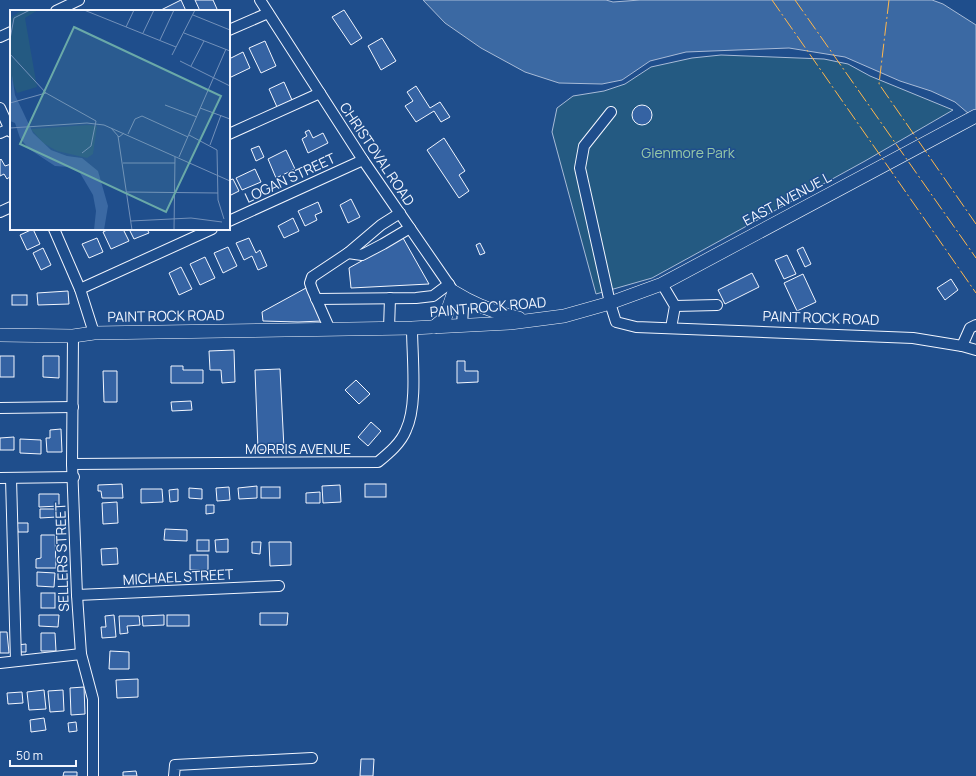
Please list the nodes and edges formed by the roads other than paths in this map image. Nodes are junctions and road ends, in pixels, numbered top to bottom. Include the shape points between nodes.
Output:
1 (79, 0) edge
2 (260, 0) edge
3 (58, 10) edge
4 (268, 13) junction
5 (230, 30) edge
6 (10, 32) edge
7 (0, 37) edge
8 (320, 93) junction
9 (0, 108) edge
10 (611, 112) dead end
11 (976, 116) edge
12 (8, 130) edge
13 (230, 134) edge
14 (363, 160) junction
15 (10, 208) edge
16 (0, 212) edge
17 (400, 213) junction
18 (230, 221) edge
19 (410, 228) junction
20 (54, 230) edge
21 (210, 230) edge
22 (348, 253) junction
23 (662, 284) junction
24 (452, 288) junction
25 (80, 289) junction
26 (390, 298) junction
27 (316, 299) junction
28 (610, 303) junction
29 (717, 305) dead end
30 (675, 306) junction
31 (530, 321) junction
32 (976, 325) edge
33 (462, 326) junction
34 (434, 327) junction
35 (412, 328) junction
36 (672, 328) junction
37 (389, 329) junction
38 (330, 330) junction
39 (94, 334) junction
40 (0, 335) edge
41 (73, 336) junction
42 (962, 346) junction
43 (976, 350) edge
44 (73, 407) junction
45 (0, 408) edge
46 (72, 464) junction
47 (74, 477) junction
48 (0, 478) edge
49 (11, 478) junction
50 (279, 586) dead end
51 (77, 595) junction
52 (81, 654) junction
53 (16, 661) junction
54 (0, 663) edge
55 (312, 758) dead end
56 (93, 776) edge
57 (174, 776) edge

1 - 3 street
2 - 4 street, CHRISTOVAL ROAD
4 - 5 street
4 - 8 street, CHRISTOVAL ROAD
6 - 7 street
8 - 13 street
8 - 14 street, CHRISTOVAL ROAD
9 - 12 street
10 - 28 street via 584,146 580,168
11 - 23 main road, EAST AVENUE L
14 - 17 street, CHRISTOVAL ROAD
14 - 18 street, LOGAN STREET
15 - 16 street
17 - 19 street, CHRISTOVAL ROAD
17 - 22 street via 381,225
19 - 22 street via 362,255
19 - 24 street, CHRISTOVAL ROAD
20 - 25 street
21 - 25 street
22 - 27 street via 312,277 310,283
23 - 28 main road, EAST AVENUE L
23 - 30 street
24 - 26 street via 433,296
24 - 31 main road via 477,305 499,314
24 - 33 street, CHRISTOVAL ROAD via 462,308
24 - 34 main road via 444,318
25 - 39 street
26 - 27 street
26 - 37 street
27 - 38 street
28 - 31 main road, PAINT ROCK ROAD via 564,316
28 - 36 street, PAINT ROCK ROAD via 616,322 636,327
29 - 30 street
30 - 36 street
31 - 33 main road, PAINT ROCK ROAD
32 - 42 street via 970,328
33 - 34 main road, PAINT ROCK ROAD
34 - 35 main road, PAINT ROCK ROAD
35 - 37 main road, PAINT ROCK ROAD
35 - 46 street, MORRIS AVENUE via 413,403 406,430 393,449 378,462
36 - 42 street, PAINT ROCK ROAD via 913,338
37 - 38 main road, PAINT ROCK ROAD
38 - 39 main road, PAINT ROCK ROAD
39 - 41 main road, PAINT ROCK ROAD
40 - 41 main road, PAINT ROCK ROAD
41 - 44 street, SELLERS STREET
42 - 43 street, PAINT ROCK ROAD
44 - 45 street
44 - 46 street, SELLERS STREET
46 - 47 street, SELLERS STREET
47 - 49 street
47 - 51 street, SELLERS STREET
48 - 49 street
49 - 53 street
50 - 51 street, MICHAEL STREET
51 - 52 street, SELLERS STREET
52 - 53 street
52 - 56 street, SELLERS STREET via 93,700
53 - 54 street
55 - 57 street via 174,765

